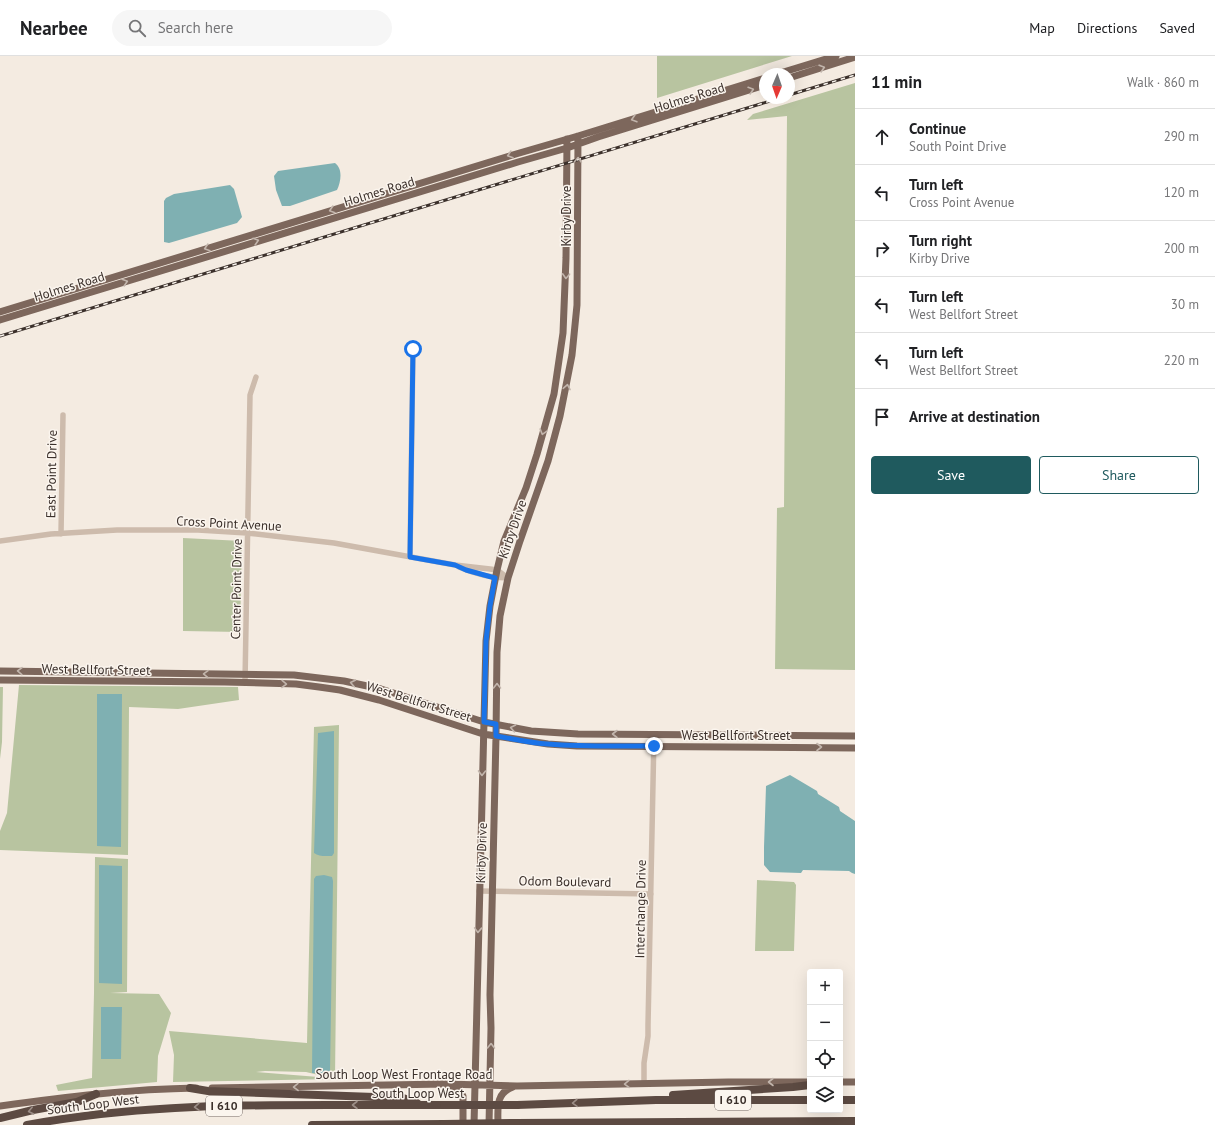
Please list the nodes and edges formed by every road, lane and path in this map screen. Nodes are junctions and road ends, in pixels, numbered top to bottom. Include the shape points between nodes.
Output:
1 (836, 56) edge
2 (855, 57) edge
3 (795, 69) edge
4 (795, 76) edge
5 (759, 80) edge
6 (759, 87) edge
7 (578, 136) junction
8 (567, 139) junction
9 (579, 144) junction
10 (567, 148) junction
11 (456, 172) junction
12 (459, 180) junction
13 (268, 229) junction
14 (271, 237) junction
15 (566, 258) junction
16 (578, 258) junction
17 (137, 270) junction
18 (140, 277) junction
19 (3, 315) edge
20 (413, 349) dead end
21 (560, 353) junction
22 (572, 354) junction
23 (256, 377) dead end
24 (548, 414) junction
25 (63, 415) dead end
26 (560, 416) junction
27 (526, 488) junction
28 (538, 492) junction
29 (247, 533) junction
30 (61, 534) junction
31 (0, 541) edge
32 (410, 557) junction
33 (455, 565) junction
34 (497, 570) junction
35 (495, 578) junction
36 (508, 578) junction
37 (0, 671) edge
38 (245, 675) junction
39 (0, 680) edge
40 (245, 683) junction
41 (381, 689) junction
42 (379, 700) junction
43 (485, 702) junction
44 (465, 715) junction
45 (484, 722) junction
46 (496, 724) junction
47 (483, 734) junction
48 (578, 734) junction
49 (654, 735) junction
50 (496, 736) junction
51 (735, 736) junction
52 (803, 736) junction
53 (855, 736) edge
54 (576, 746) junction
55 (654, 746) junction
56 (735, 747) junction
57 (803, 747) junction
58 (855, 748) edge
59 (480, 891) junction
60 (492, 891) junction
61 (651, 894) junction
62 (477, 995) junction
63 (490, 995) junction
64 (843, 1082) edge
65 (855, 1082) edge
66 (807, 1083) edge
67 (445, 1084) junction
68 (644, 1084) junction
69 (807, 1084) edge
70 (475, 1085) junction
71 (490, 1085) junction
72 (517, 1086) junction
73 (190, 1088) junction
74 (96, 1094) junction
75 (656, 1100) junction
76 (807, 1100) edge
77 (843, 1100) edge
78 (855, 1100) edge
79 (422, 1105) junction
80 (0, 1106) edge
81 (0, 1118) edge
82 (855, 1121) edge
83 (527, 1123) junction
84 (27, 1125) edge
85 (312, 1125) edge
86 (419, 1125) edge
87 (462, 1125) edge
88 (474, 1125) edge
89 (489, 1125) edge
90 (498, 1125) edge
91 (548, 1125) edge

1 - 3 main road
4 -> 2 main road
5 -> 7 main road, Holmes Road
9 -> 6 main road, Holmes Road
7 - 8 main road, Holmes Road
7 - 9 main road, Kirby Drive
8 - 10 main road, Kirby Drive
8 -> 11 main road, Holmes Road
9 - 10 main road, Holmes Road
16 -> 9 main road, Kirby Drive
10 - 12 main road, Holmes Road
10 - 15 main road, Kirby Drive
11 - 12 main road
11 -> 13 main road, Holmes Road
12 - 14 main road, Holmes Road
13 - 14 main road
13 -> 17 main road, Holmes Road
18 -> 14 main road, Holmes Road
15 - 16 main road
15 -> 21 main road, Kirby Drive
16 - 22 main road, Kirby Drive
17 - 18 main road
17 - 19 main road, Holmes Road
19 -> 18 main road, Holmes Road
20 - 32 street
21 - 22 main road
21 - 24 main road, Kirby Drive via 554,394
26 -> 22 main road, Kirby Drive
23 - 29 street, Center Point Drive via 250,394
24 - 26 main road
24 -> 27 main road, Kirby Drive
25 - 30 street, East Point Drive
26 - 28 main road, Kirby Drive
27 - 28 main road
27 - 34 main road, Kirby Drive via 504,541
28 - 36 main road, Kirby Drive
29 - 30 street, Cross Point Avenue via 144,530
29 - 32 street, Cross Point Avenue via 334,543
29 - 38 street, Center Point Drive
30 - 31 street, Cross Point Avenue
32 - 33 street, Cross Point Avenue
33 - 34 street, Cross Point Avenue
33 - 35 street, Cross Point Avenue
34 - 35 main road, Kirby Drive
34 - 36 street, Cross Point Avenue
35 - 36 street, Cross Point Avenue
35 - 43 main road, Kirby Drive via 486,641
46 -> 36 main road, Kirby Drive via 497,652 500,616
38 -> 37 main road, West Bellfort Street
38 - 40 street, Center Point Drive
41 -> 38 main road, West Bellfort Street via 344,681 294,675
39 - 40 main road, West Bellfort Street
40 -> 42 main road, West Bellfort Street via 296,684 340,690
41 - 42 main road
41 - 44 main road, West Bellfort Street
42 - 47 main road, West Bellfort Street
43 - 44 main road via 475,715
43 - 45 main road, Kirby Drive
44 - 45 main road, West Bellfort Street
45 - 46 main road, West Bellfort Street
45 - 47 main road, Kirby Drive
48 -> 46 main road, West Bellfort Street via 530,731
46 - 50 main road, Kirby Drive
47 - 50 main road, West Bellfort Street
47 -> 59 main road, Kirby Drive
49 -> 48 main road, West Bellfort Street
48 - 54 main road
49 - 51 main road, West Bellfort Street
49 - 55 street, Interchange Drive
50 - 54 main road, West Bellfort Street
50 - 60 main road, Kirby Drive
51 - 52 main road, West Bellfort Street
51 - 56 main road
52 - 53 main road, West Bellfort Street
52 - 57 main road
54 - 55 main road, West Bellfort Street
55 - 56 main road, West Bellfort Street
55 - 61 street, Interchange Drive
56 - 57 main road, West Bellfort Street
57 -> 58 main road, West Bellfort Street
59 - 60 street, Odom Boulevard
59 -> 62 main road, Kirby Drive
60 - 61 street, Odom Boulevard
60 - 63 main road, Kirby Drive
61 - 68 street, Interchange Drive via 648,1036
62 - 63 main road
62 - 70 main road, Kirby Drive
71 -> 63 main road, Kirby Drive
64 - 65 main road
66 -> 68 main road, South Loop West Frontage Road
67 - 70 main road, South Loop West Frontage Road
67 -> 73 main road, South Loop West Frontage Road
67 - 87 main road via 456,1087 463,1096
68 -> 72 main road, South Loop West Frontage Road
69 - 75 highway via 793,1088 668,1095
70 - 71 main road, South Loop West Frontage Road
70 - 88 main road, Kirby Drive
71 - 72 main road, South Loop West Frontage Road
71 - 89 main road, Kirby Drive
72 - 90 main road via 507,1089 499,1098
73 - 74 main road, South Loop West Frontage Road
73 - 79 highway via 208,1091 403,1098
74 - 80 main road, South Loop West Frontage Road
74 -> 81 highway via 77,1102
75 - 76 highway, South Loop West / I 610
75 -> 79 highway, South Loop West / I 610, bridge via 517,1105
77 - 78 highway
79 -> 84 highway, South Loop West / I 610 via 222,1106 138,1110
82 - 83 highway, I 610
83 - 86 highway, I 610, bridge
83 - 91 highway
85 - 86 highway, I 610

